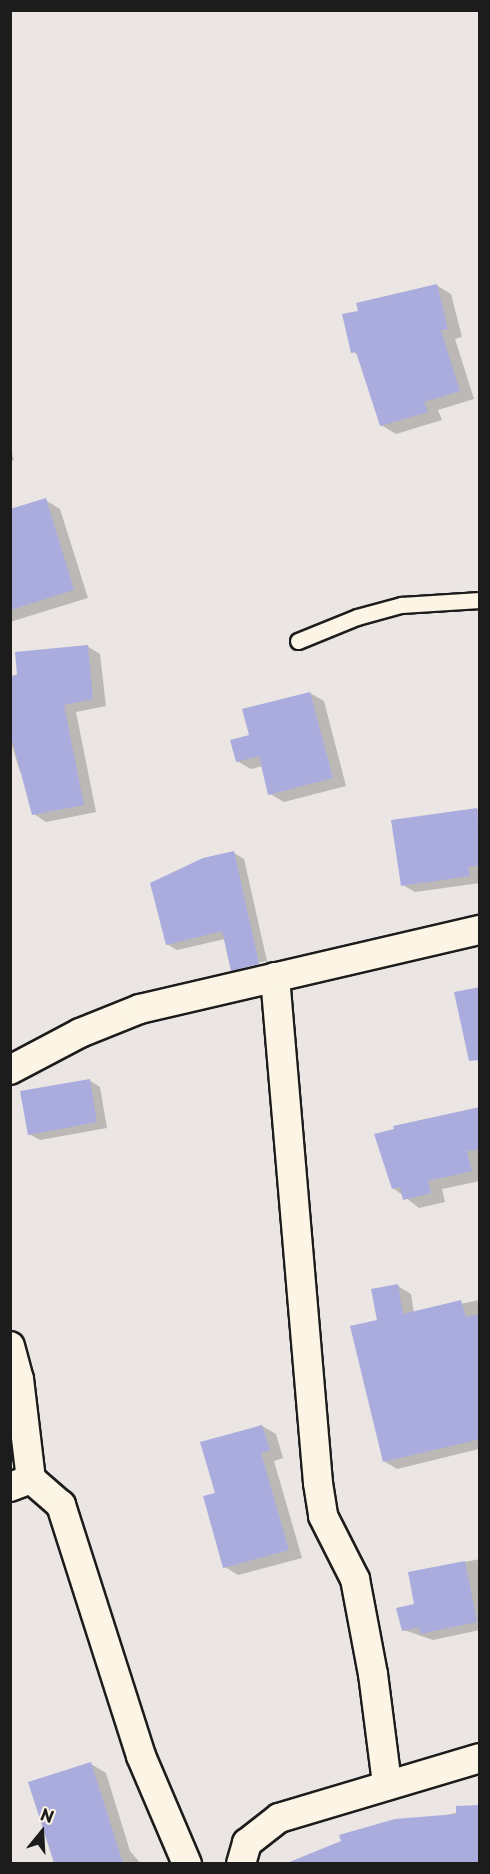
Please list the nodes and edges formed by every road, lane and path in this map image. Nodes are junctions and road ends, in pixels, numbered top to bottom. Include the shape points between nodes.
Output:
1 (480, 600) edge
2 (298, 640) dead end
3 (480, 930) edge
4 (275, 977) junction
5 (10, 1070) edge
6 (10, 1346) edge
7 (21, 1483) edge
8 (480, 1758) edge
9 (387, 1784) junction
10 (187, 1863) edge
11 (241, 1863) edge

1 - 2 lane via 401,605
3 - 4 street
4 - 5 street via 140,1009 80,1033
4 - 9 street via 308,1393 323,1516 355,1579 373,1674
6 - 7 street via 19,1379
7 - 10 street via 61,1505 141,1756
8 - 9 street
9 - 11 street via 279,1818 247,1843

